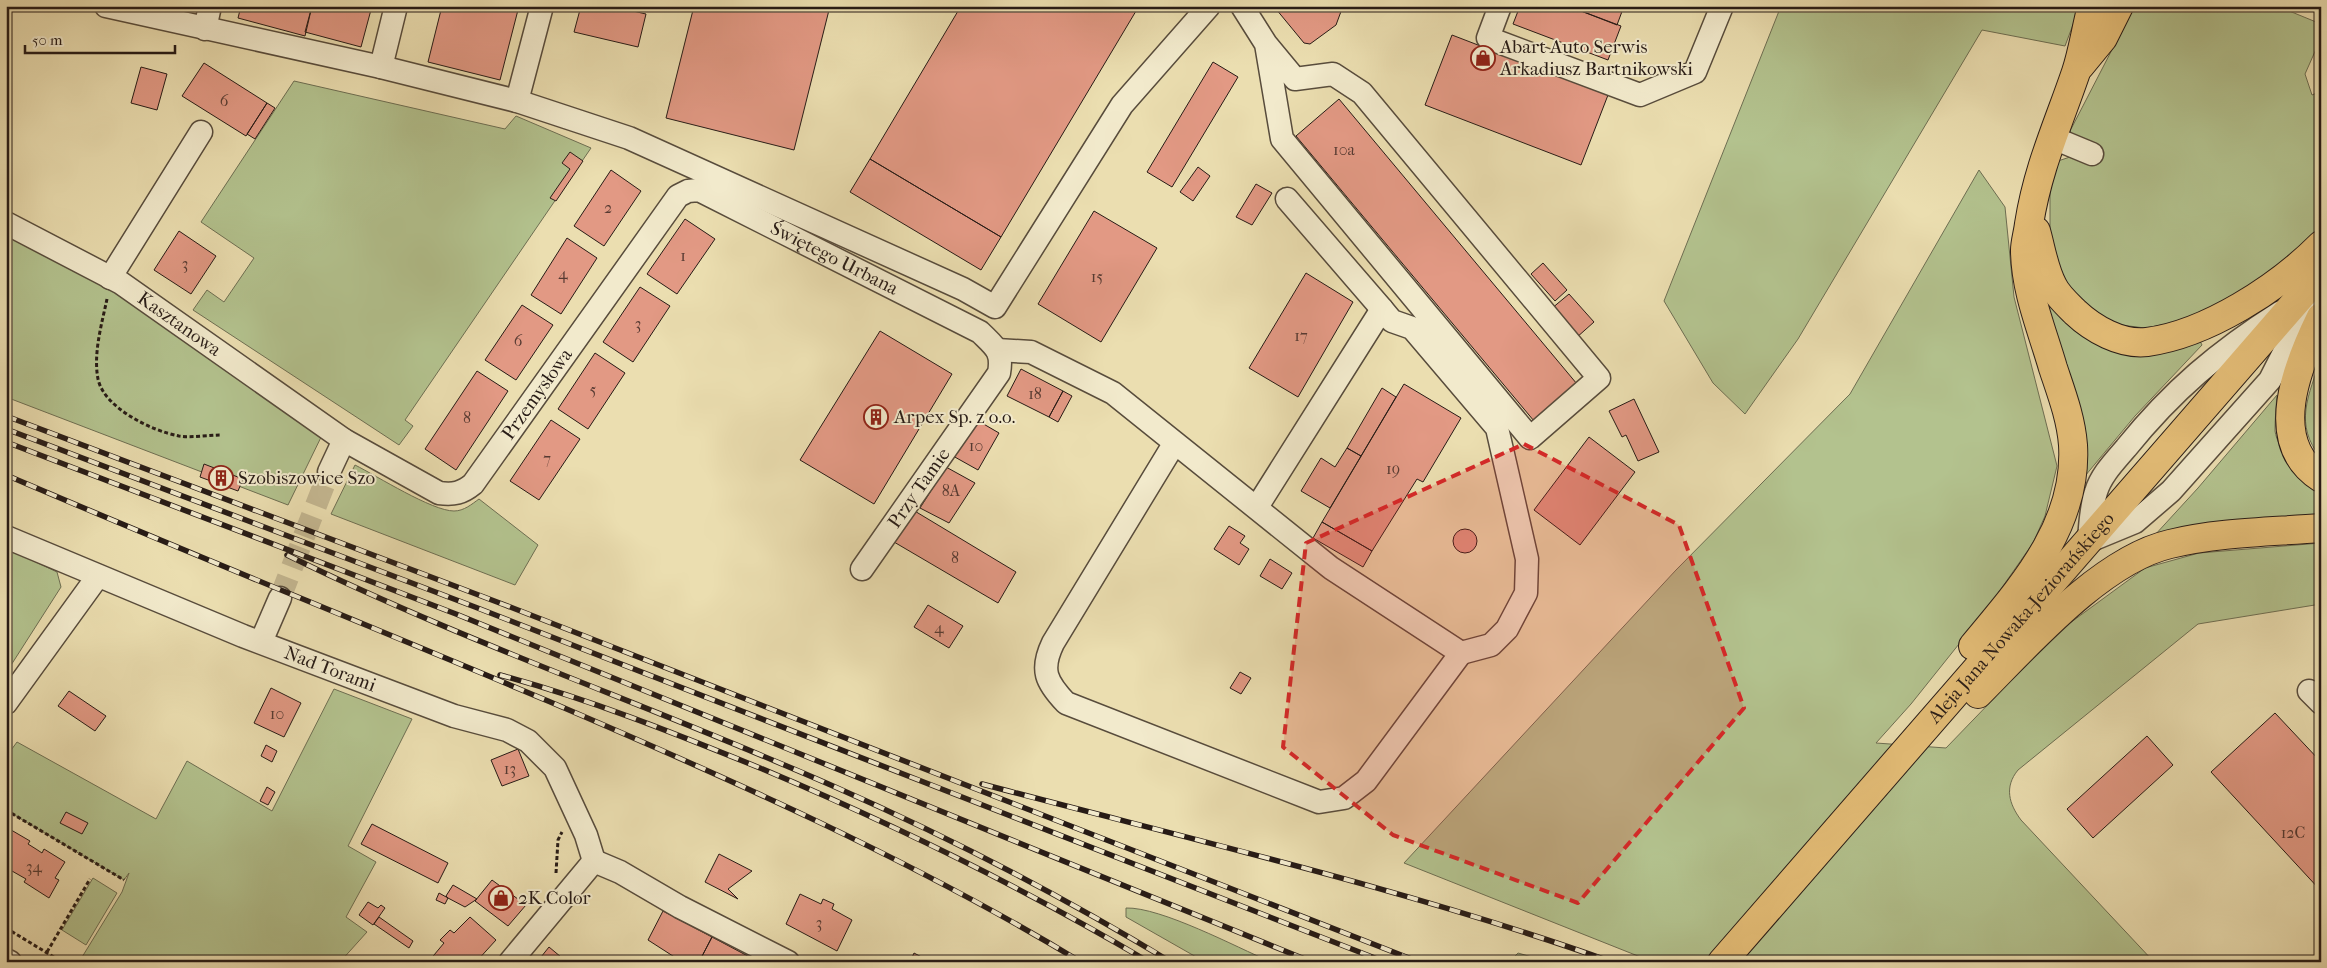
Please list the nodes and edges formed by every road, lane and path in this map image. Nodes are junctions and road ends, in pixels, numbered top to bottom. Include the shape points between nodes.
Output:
1 (106, 6) edge
2 (210, 6) edge
3 (396, 6) edge
4 (542, 6) edge
5 (1209, 6) edge
6 (1242, 6) edge
7 (1500, 6) edge
8 (1722, 6) edge
9 (2092, 6) edge
10 (2119, 6) edge
11 (205, 29) junction
12 (1266, 44) junction
13 (382, 67) junction
14 (2076, 71) junction
15 (517, 102) junction
16 (201, 132) dead end
17 (2051, 137) junction
18 (2092, 154) dead end
19 (688, 191) joint
20 (1288, 199) dead end
21 (2031, 213) junction
22 (6, 223) edge
23 (2321, 245) edge
24 (110, 278) junction
25 (2310, 286) edge
26 (1382, 309) junction
27 (2321, 318) edge
28 (997, 350) junction
29 (221, 435) dead end
30 (344, 440) junction
31 (1174, 444) junction
32 (329, 472) tunnel mouth
33 (2321, 478) edge
34 (1257, 507) junction
35 (2321, 528) edge
36 (6, 537) edge
37 (862, 569) dead end
38 (98, 576) junction
39 (280, 598) tunnel mouth
40 (261, 642) junction
41 (1462, 653) junction
42 (6, 703) edge
43 (1917, 739) junction
44 (6, 810) edge
45 (594, 861) junction
46 (90, 879) dead end
47 (124, 880) dead end
48 (6, 928) edge
49 (47, 952) junction
50 (6, 960) edge
51 (10, 962) edge
52 (62, 962) edge
53 (510, 962) edge
54 (788, 962) edge
55 (1722, 962) edge

1 - 11 street
2 - 11 street
3 - 13 street
4 - 15 street
5 - 15 street via 1122,106 995,307 963,289 629,138
6 - 12 street
7 - 8 street via 1488,38 1640,95 1695,72
9 - 14 main road
10 - 14 main road via 2103,38
11 - 13 street
12 - 12 street via 1282,139 1530,438 1599,378 1362,93 1333,74 1295,78
13 - 15 street
14 - 17 main road
16 - 24 street
17 - 18 street
17 - 21 main road
19 - 28 street, Świętego Urbana via 699,190 980,332
19 - 30 street, Przemysłowa via 678,196 473,484 463,492 439,493
20 - 26 street
21 - 23 main road via 2053,286 2072,309 2091,327 2115,338 2145,342 2211,322 2258,297 2300,266
21 - 43 main road via 2025,250 2031,295 2067,409 2073,445 2068,492 2053,538 2040,561 1955,668
22 - 24 street, Kasztanowa
24 - 29 path via 97,357 98,379 105,396 141,424 179,436
24 - 30 street, Kasztanowa
25 - 43 main road, Aleja Jana Nowaka-Jeziorańskiego
26 - 34 street
26 - 41 street via 1392,321 1412,328 1497,428 1527,559 1526,593 1507,629 1491,645
27 - 33 main road via 2296,380 2289,429 2301,459
28 - 31 street via 1031,352 1113,393
28 - 37 street, Przy Tamie via 1002,359 999,373
30 - 32 street
31 - 34 street
31 - 41 street via 1045,660 1051,687 1066,703 1319,802 1344,798 1366,781
34 - 41 street via 1331,568
35 - 43 main road via 2208,537 2168,544 2132,559 2099,581 2048,624 1976,696
36 - 38 street, Nad Torami
38 - 40 street, Nad Torami
38 - 42 street
39 - 40 street
40 - 45 street, Nad Torami via 454,716 507,730 528,741 555,768 586,835
43 - 55 main road, Aleja Jana Nowaka-Jeziorańskiego
44 - 47 path
45 - 53 street
45 - 54 street
46 - 49 path
48 - 49 path
49 - 52 path
50 - 51 street

